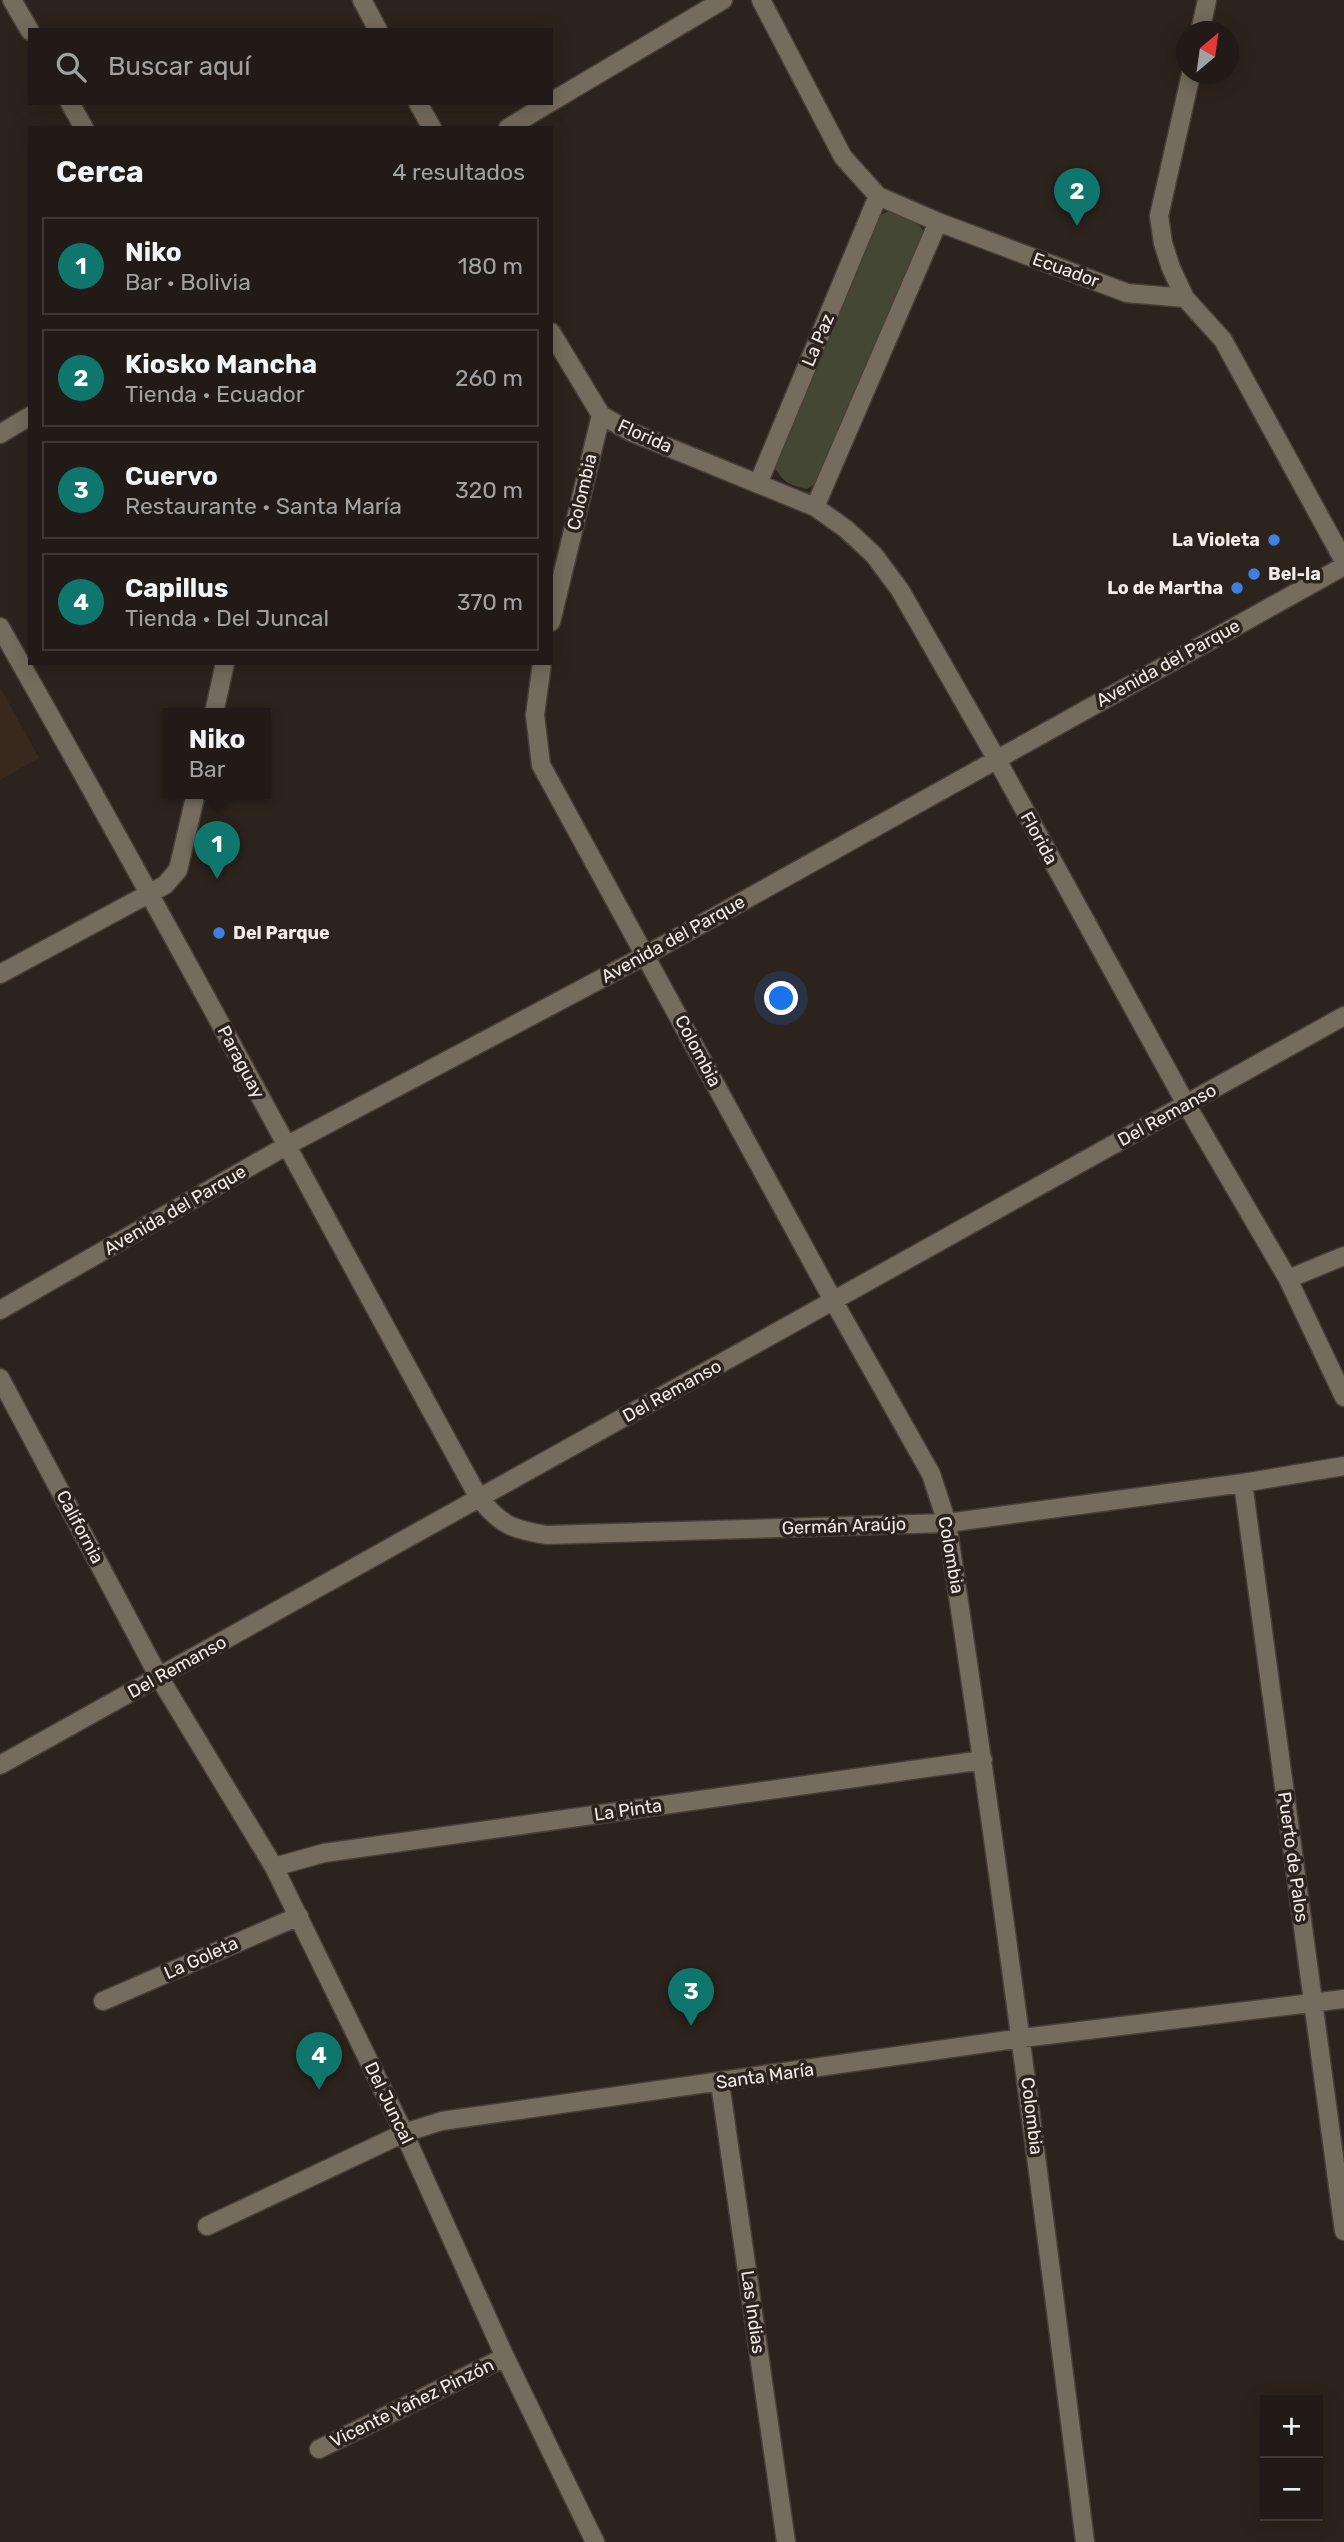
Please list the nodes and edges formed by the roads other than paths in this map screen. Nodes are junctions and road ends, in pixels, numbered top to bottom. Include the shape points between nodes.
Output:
1 (12, 0) edge
2 (362, 0) edge
3 (723, 0) edge
4 (761, 0) edge
5 (1207, 0) edge
6 (1202, 21) edge
7 (28, 28) edge
8 (377, 28) edge
9 (1189, 84) edge
10 (553, 101) edge
11 (71, 105) edge
12 (419, 105) edge
13 (547, 105) edge
14 (83, 126) edge
15 (431, 126) edge
16 (511, 126) edge
17 (878, 195) junction
18 (938, 222) junction
19 (1185, 298) junction
20 (553, 335) edge
21 (601, 415) junction
22 (28, 417) edge
23 (0, 433) edge
24 (758, 484) junction
25 (815, 507) junction
26 (1344, 564) edge
27 (553, 614) edge
28 (0, 626) edge
29 (225, 665) edge
30 (542, 665) edge
31 (215, 708) edge
32 (996, 758) junction
33 (195, 799) edge
34 (150, 892) junction
35 (646, 955) junction
36 (0, 974) edge
37 (1344, 1016) edge
38 (1185, 1104) junction
39 (286, 1146) junction
40 (1344, 1256) edge
41 (1287, 1279) junction
42 (834, 1302) junction
43 (0, 1310) edge
44 (0, 1378) edge
45 (1344, 1397) edge
46 (1344, 1466) edge
47 (1243, 1483) junction
48 (479, 1498) junction
49 (947, 1523) junction
50 (159, 1677) junction
51 (983, 1760) junction
52 (0, 1765) edge
53 (275, 1867) junction
54 (299, 1916) junction
55 (1344, 1999) edge
56 (103, 2001) dead end
57 (1313, 2003) junction
58 (1022, 2038) junction
59 (720, 2083) junction
60 (404, 2133) junction
61 (208, 2226) dead end
62 (1344, 2231) edge
63 (505, 2357) junction
64 (319, 2449) dead end
65 (595, 2542) edge
66 (786, 2542) edge
67 (1086, 2542) edge

1 - 7 street
2 - 8 street
3 - 10 street
4 - 17 street, Ecuador via 843,157
5 - 6 street
9 - 19 street via 1159,216 1163,243
11 - 14 street
12 - 15 street
13 - 16 street
17 - 18 street, Ecuador
17 - 24 street, La Paz
18 - 19 street, Ecuador via 1127,293
18 - 25 street
19 - 26 street via 1223,340
20 - 21 street
21 - 24 street, Florida
21 - 27 street, Colombia
22 - 23 street
24 - 25 street, Florida
25 - 32 street, Florida via 874,555 900,590
26 - 32 street, Avenida del Parque
28 - 34 street, Paraguay
29 - 31 street
30 - 35 street, Colombia via 535,715 541,765
32 - 35 street, Avenida del Parque
32 - 38 street, Florida
33 - 34 street via 178,870 165,885
34 - 36 street
34 - 39 street, Paraguay
35 - 39 street, Avenida del Parque
35 - 42 street, Colombia
37 - 38 street, Del Remanso
38 - 41 street, Florida
38 - 42 street, Del Remanso
39 - 43 street, Avenida del Parque
39 - 48 street, Paraguay
40 - 41 street
41 - 45 street, Florida
42 - 48 street, Del Remanso
42 - 49 street, Colombia via 931,1474
44 - 50 street, California
46 - 47 street, Germán Araújo
47 - 49 street, Germán Araújo
47 - 57 street, Puerto de Palos
48 - 49 street, Germán Araújo via 506,1525 546,1535
48 - 50 street, Del Remanso
49 - 51 street, Colombia
50 - 52 street, Del Remanso
50 - 53 street, Del Juncal
51 - 53 street, La Pinta via 324,1853
51 - 58 street, Colombia
53 - 54 street, Del Juncal
54 - 56 street, La Goleta
54 - 60 street, Del Juncal
55 - 57 street, Santa María
57 - 58 street, Santa María
57 - 62 street, Puerto de Palos
58 - 59 street, Santa María
58 - 67 street, Colombia
59 - 60 street, Santa María via 442,2121
59 - 66 street, Las Indias
60 - 61 street, Santa María
60 - 63 street, Del Juncal
63 - 64 street, Vicente Yañez Pinzón
63 - 65 street, Del Juncal

